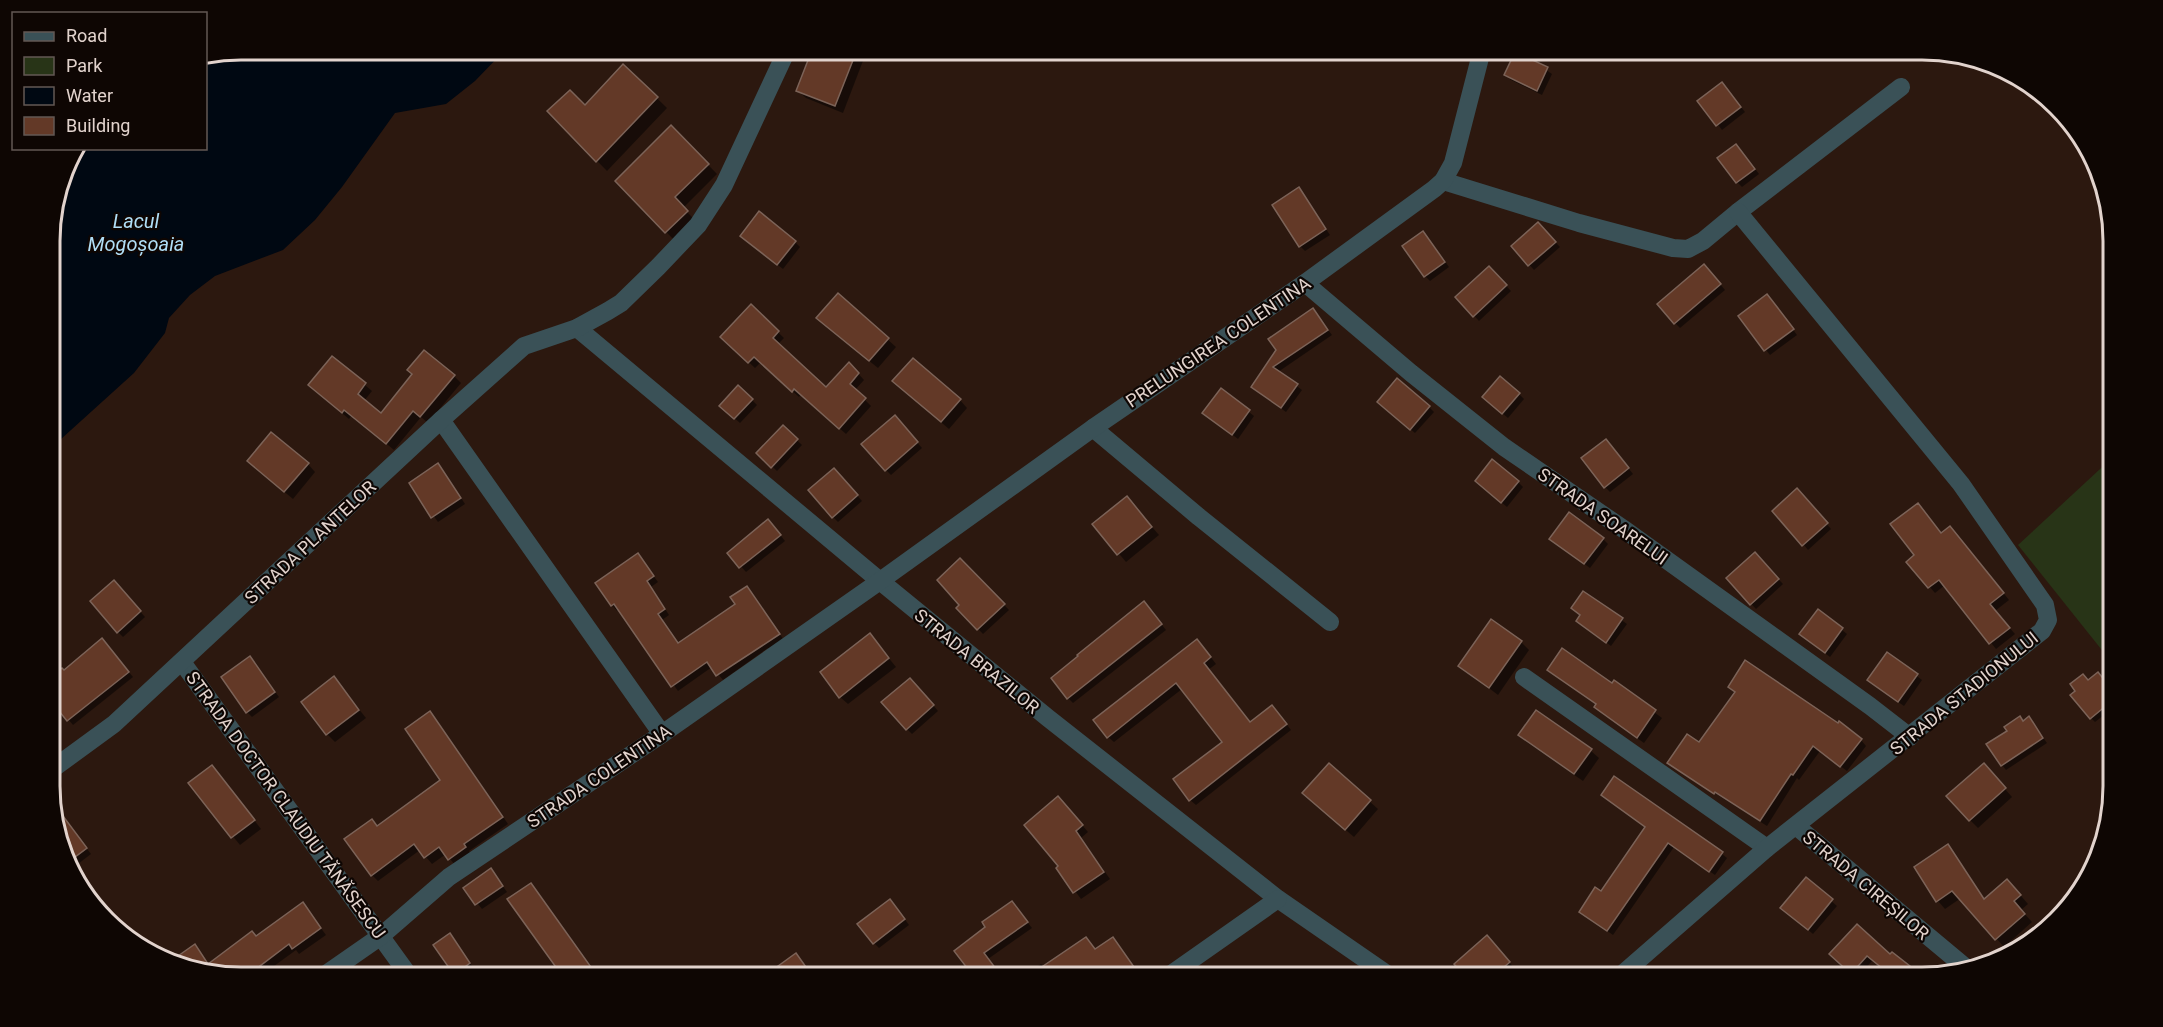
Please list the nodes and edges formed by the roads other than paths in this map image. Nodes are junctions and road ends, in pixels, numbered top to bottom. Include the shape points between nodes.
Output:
1 (782, 60) edge
2 (1479, 60) edge
3 (1901, 87) dead end
4 (1443, 181) junction
5 (1738, 212) junction
6 (1305, 283) junction
7 (577, 327) junction
8 (441, 420) junction
9 (1093, 428) junction
10 (880, 581) junction
11 (1330, 622) dead end
12 (182, 662) junction
13 (1524, 677) dead end
14 (662, 734) junction
15 (1910, 737) junction
16 (60, 763) edge
17 (1796, 826) junction
18 (1767, 848) junction
19 (1278, 899) junction
20 (381, 936) junction
21 (1960, 963) edge
22 (337, 967) edge
23 (403, 967) edge
24 (1181, 967) edge
25 (1377, 967) edge
26 (1630, 967) edge

1 - 7 street, STRADA PLANTELOR via 724,185 698,225 621,303
2 - 4 street, PRELUNGIREA COLENTINA via 1453,163
3 - 5 street
4 - 5 street via 1673,248 1688,249 1703,241
4 - 6 street, PRELUNGIREA COLENTINA
5 - 15 street, STRADA STADIONULUI via 1961,484 2045,605 2048,620 2042,632
6 - 9 street, PRELUNGIREA COLENTINA
6 - 15 street, STRADA SOARELUI via 1504,447
7 - 8 street, STRADA PLANTELOR via 524,346
7 - 10 street, STRADA BRAZILOR
8 - 12 street, STRADA PLANTELOR
8 - 14 street
9 - 10 street, PRELUNGIREA COLENTINA
9 - 11 street
10 - 14 street, STRADA COLENTINA
10 - 19 street, STRADA BRAZILOR
12 - 16 street, STRADA PLANTELOR via 114,724
12 - 20 street, STRADA DOCTOR CLAUDIU TĂNĂSESCU
13 - 18 street
14 - 20 street, STRADA COLENTINA via 449,877
15 - 17 street, STRADA STADIONULUI
17 - 18 street, STRADA STADIONULUI
17 - 21 street, STRADA CIREȘILOR
18 - 26 street, STRADA STADIONULUI
19 - 24 street
19 - 25 street, STRADA BRAZILOR
20 - 22 street, STRADA COLENTINA
20 - 23 street, STRADA DOCTOR CLAUDIU TĂNĂSESCU

